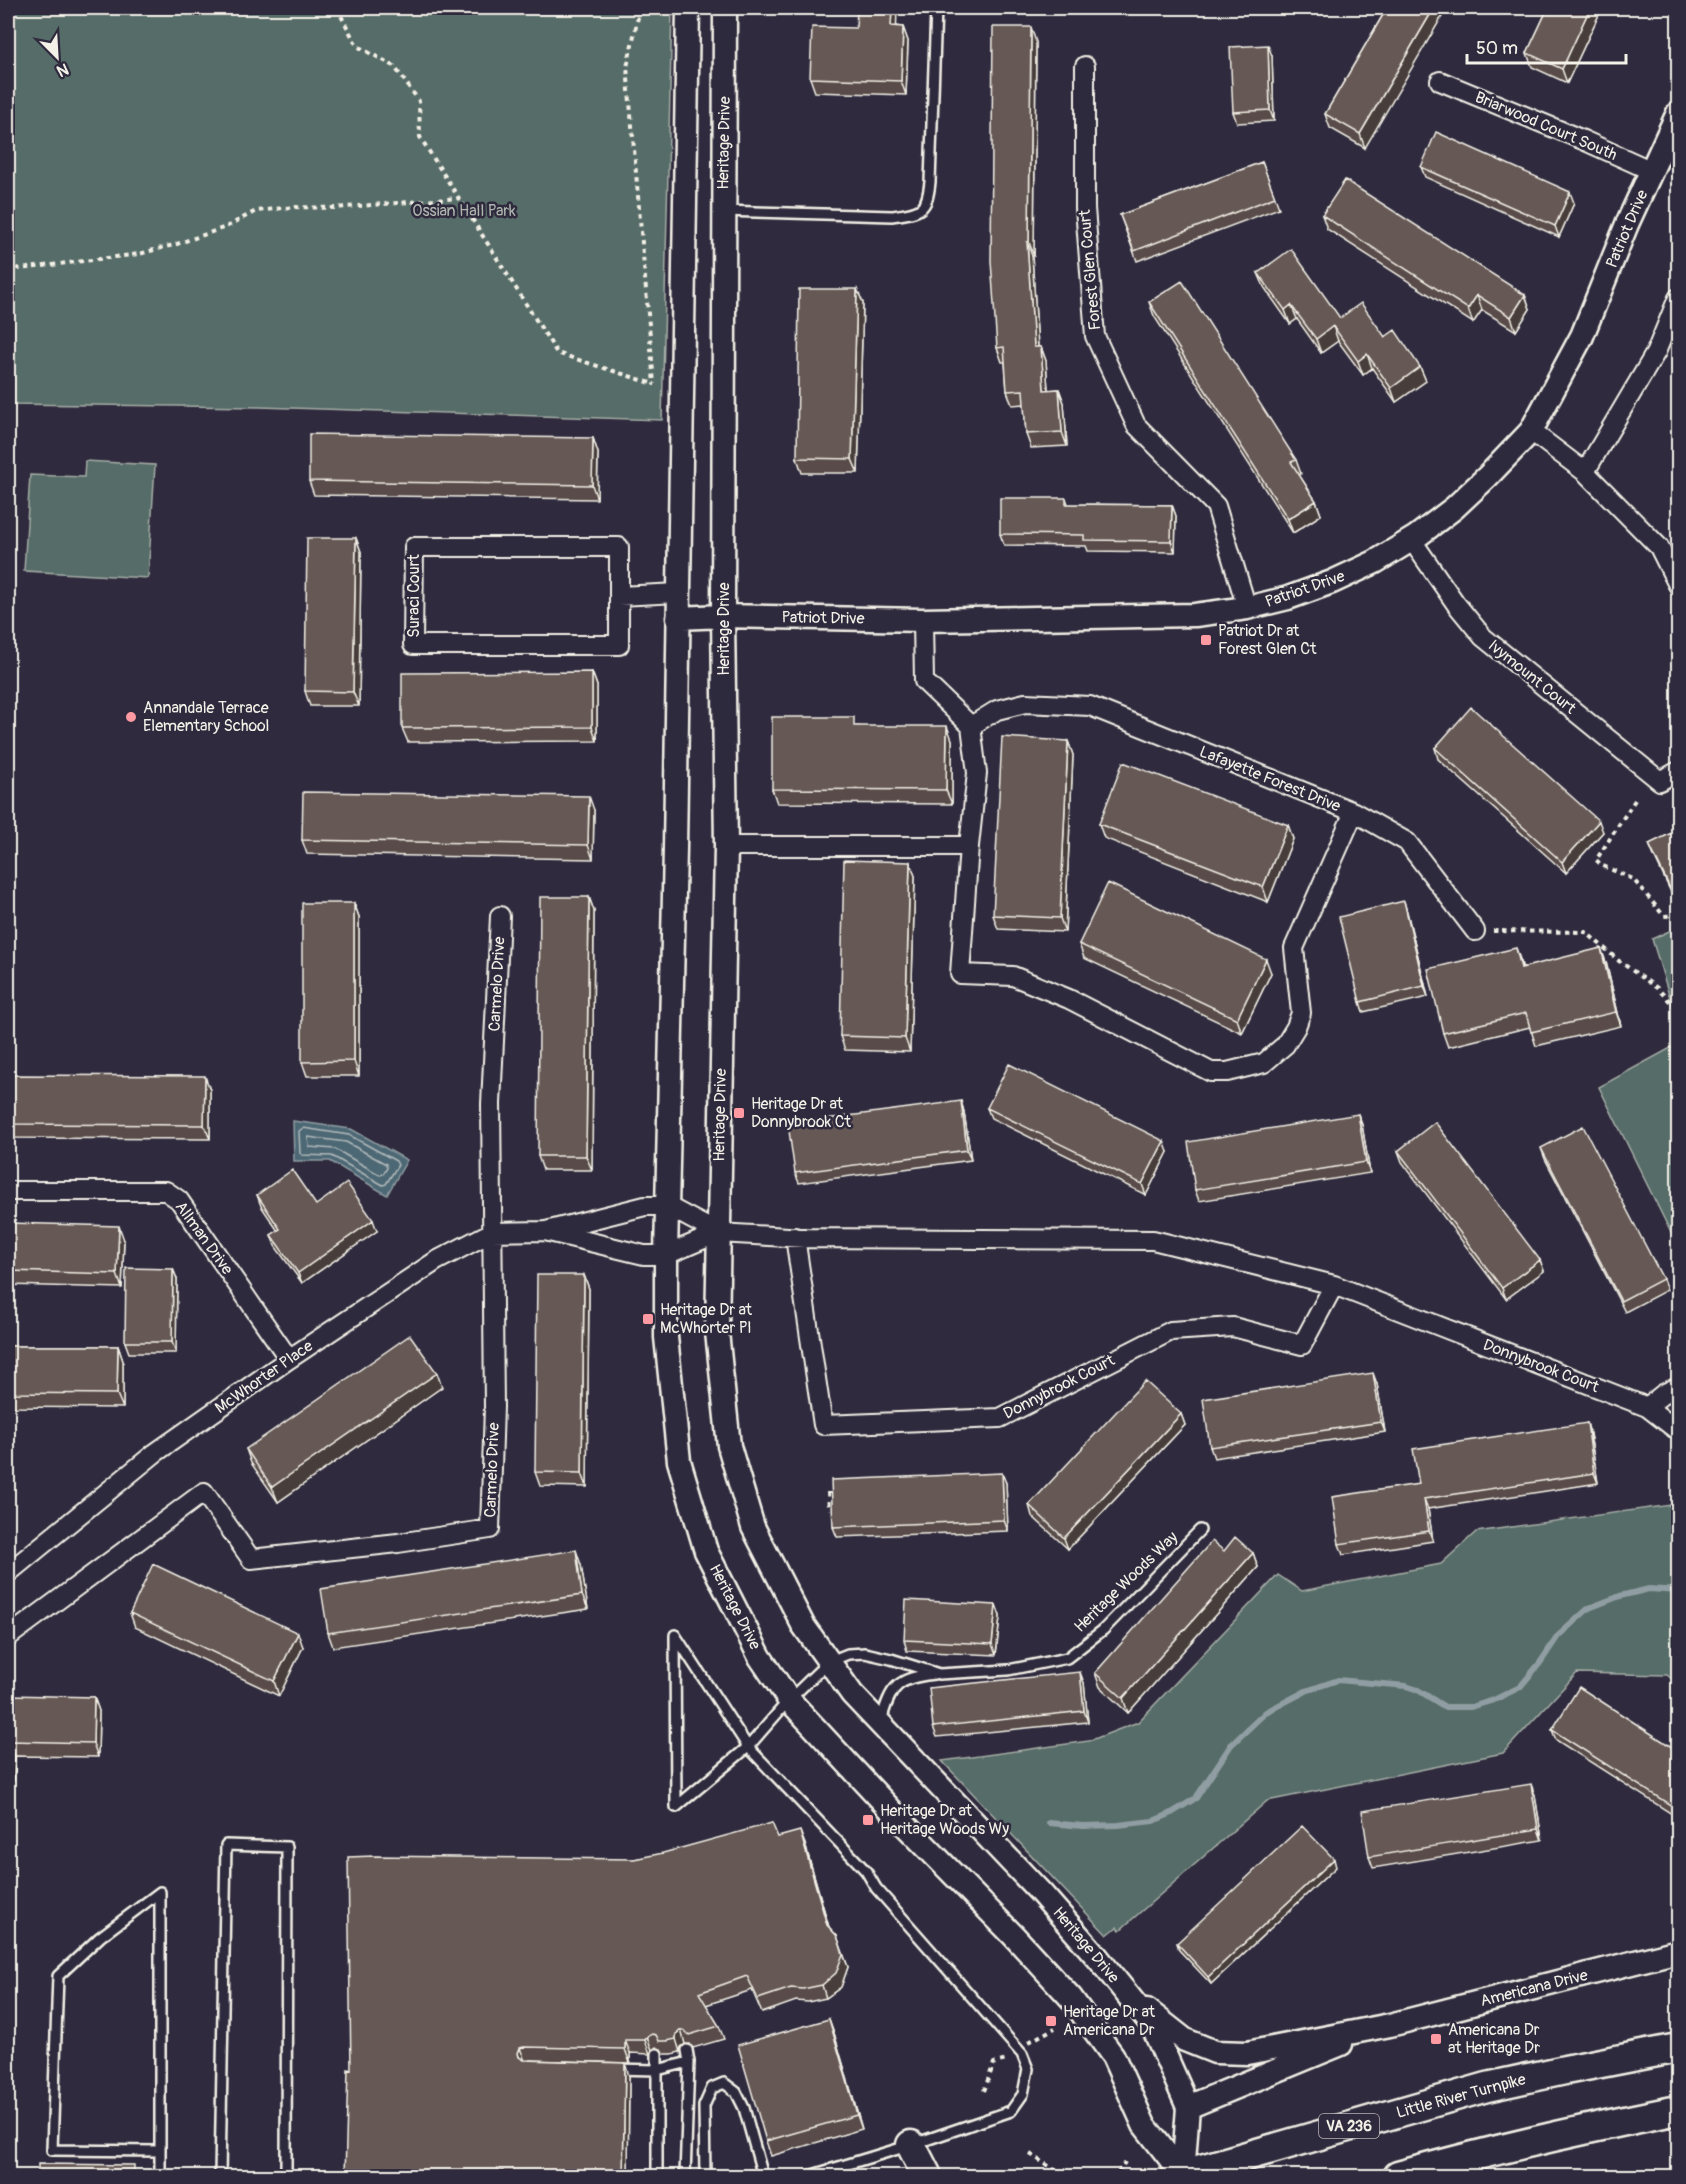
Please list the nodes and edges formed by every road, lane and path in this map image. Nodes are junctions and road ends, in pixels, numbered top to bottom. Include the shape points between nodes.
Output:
1 (337, 8) edge
2 (640, 8) edge
3 (688, 8) edge
4 (726, 8) edge
5 (936, 8) edge
6 (1085, 66) dead end
7 (1440, 81) dead end
8 (1677, 118) edge
9 (1652, 171) junction
10 (459, 198) junction
11 (724, 211) junction
12 (8, 264) edge
13 (1678, 298) edge
14 (654, 384) junction
15 (681, 384) junction
16 (1531, 431) junction
17 (1585, 472) junction
18 (1411, 539) junction
19 (1678, 585) edge
20 (678, 593) junction
21 (619, 596) junction
22 (1247, 608) junction
23 (723, 616) junction
24 (678, 618) junction
25 (923, 620) junction
26 (971, 726) junction
27 (1678, 771) edge
28 (1635, 800) dead end
29 (1354, 812) junction
30 (726, 846) junction
31 (969, 846) junction
32 (1678, 915) edge
33 (500, 916) dead end
34 (1484, 931) joint
35 (1678, 1010) edge
36 (8, 1191) edge
37 (667, 1206) junction
38 (545, 1231) junction
39 (492, 1232) junction
40 (718, 1233) junction
41 (795, 1237) junction
42 (666, 1255) junction
43 (1334, 1285) junction
44 (289, 1359) junction
45 (1678, 1387) edge
46 (1647, 1407) junction
47 (1678, 1431) edge
48 (828, 1492) dead end
49 (829, 1510) edge
50 (1200, 1530) dead end
51 (8, 1573) edge
52 (8, 1637) edge
53 (828, 1662) junction
54 (939, 1674) junction
55 (789, 1700) junction
56 (880, 1723) junction
57 (748, 1747) junction
58 (1678, 1951) edge
59 (1125, 1991) junction
60 (1390, 2025) junction
61 (1678, 2048) edge
62 (687, 2050) edge
63 (657, 2054) edge
64 (689, 2062) junction
65 (598, 2069) edge
66 (657, 2070) junction
67 (1188, 2107) junction
68 (1678, 2110) edge
69 (911, 2145) junction
70 (160, 2151) junction
71 (1030, 2154) dead end
72 (1125, 2162) dead end
73 (160, 2176) edge
74 (220, 2176) edge
75 (286, 2176) edge
76 (657, 2176) edge
77 (685, 2176) edge
78 (705, 2176) edge
79 (763, 2176) edge
80 (809, 2176) edge
81 (927, 2176) edge
82 (1064, 2176) edge
83 (1110, 2176) edge
84 (1180, 2176) edge
85 (1398, 2176) edge

1 - 10 path via 357,46 394,66 420,100 420,137
2 - 14 path via 627,67
3 - 15 street, Heritage Drive
4 - 11 street, Heritage Drive
5 - 11 lane via 930,182 928,201 916,213 892,216
6 - 22 street, Forest Glen Court via 1085,208 1095,336 1136,425 1216,506
7 - 9 street, Briarwood Court South
8 - 9 street, Patriot Drive
9 - 16 street, Patriot Drive via 1582,336
10 - 12 path via 256,211 226,227 139,254 20,269
10 - 14 path via 557,353
11 - 23 street, Heritage Drive
13 - 17 street via 1656,352
14 - 15 path
15 - 20 street, Heritage Drive
16 - 17 street
16 - 18 street, Patriot Drive via 1454,508
17 - 19 street via 1659,547
18 - 22 street, Patriot Drive via 1332,582
18 - 27 street, Ivymount Court via 1483,638 1660,781
20 - 21 street
20 - 24 street, Heritage Drive
21 - 21 street, Suraci Court via 619,547 414,547 413,645 619,645
22 - 25 street, Patriot Drive via 1196,615
23 - 24 street, Patriot Drive
23 - 25 street, Patriot Drive
23 - 30 street, Heritage Drive
24 - 37 street, Heritage Drive
25 - 26 street via 924,681
26 - 29 street, Lafayette Forest Drive via 997,710 1025,703 1090,706
26 - 31 street, Lafayette Forest Drive via 977,773
28 - 32 path via 1596,860 1633,879 1664,916
29 - 31 street, Lafayette Forest Drive via 1294,948 1301,1013 1296,1027 1285,1045 1264,1063 1227,1072 1211,1072 1069,999 1013,976 960,975
29 - 34 street via 1407,843
30 - 31 street
30 - 40 street, Heritage Drive
33 - 39 street, Carmelo Drive via 491,1104
34 - 35 path via 1586,932 1658,988
36 - 44 street, Allman Drive via 166,1191 179,1200
37 - 38 street, McWhorter Place via 645,1206
37 - 40 street
37 - 42 street, Heritage Drive
38 - 39 street, McWhorter Place
38 - 42 street, McWhorter Place via 644,1255
39 - 44 street, McWhorter Place via 436,1261
39 - 52 street, Carmelo Drive via 494,1407 490,1529 251,1559 204,1492
40 - 41 street, Donnybrook Court
40 - 42 street, McWhorter Place
40 - 53 street, Heritage Drive via 717,1332 729,1446 753,1527 803,1625
41 - 43 street, Donnybrook Court via 1154,1240
41 - 43 street, Donnybrook Court via 822,1425 1000,1418 1171,1331 1233,1327 1302,1345
42 - 55 street, Heritage Drive via 666,1337 679,1461 706,1551 760,1657
43 - 46 street, Donnybrook Court
44 - 51 street, McWhorter Place via 155,1453
45 - 46 street
46 - 47 street, Donnybrook Court
48 - 49 path
50 - 54 lane, Heritage Woods Way via 1103,1630 1067,1658 1008,1670
53 - 54 lane, Heritage Woods Way via 848,1654 865,1653
53 - 55 lane
53 - 56 street, Heritage Drive
54 - 56 lane via 899,1683 887,1700
55 - 57 lane
55 - 84 street, Heritage Drive via 1071,1998 1113,2056 1144,2125
56 - 59 street, Heritage Drive via 1041,1893
57 - 57 lane via 736,1728 675,1635 676,1807
57 - 69 lane via 866,1872 1018,2050 1028,2069 1023,2094 1011,2110
58 - 60 street, Americana Drive
59 - 60 street, Americana Drive via 1185,2040 1215,2052 1246,2053
59 - 67 street, Heritage Drive via 1152,2025
60 - 67 street, Americana Drive
61 - 84 main road, Little River Turnpike / VA 236 via 1487,2087
62 - 64 lane
63 - 66 lane
64 - 66 lane
64 - 77 lane
65 - 66 lane
66 - 76 lane
67 - 84 street, Heritage Drive
68 - 85 main road via 1584,2128
69 - 80 lane
69 - 81 main road
70 - 70 lane via 160,1975 160,1892 100,1937 58,1976 52,2150
70 - 73 lane
71 - 82 path
72 - 83 path via 1118,2173
74 - 75 lane via 226,1845 286,1848
78 - 79 lane via 704,2106 712,2088 724,2083 736,2092 744,2108

